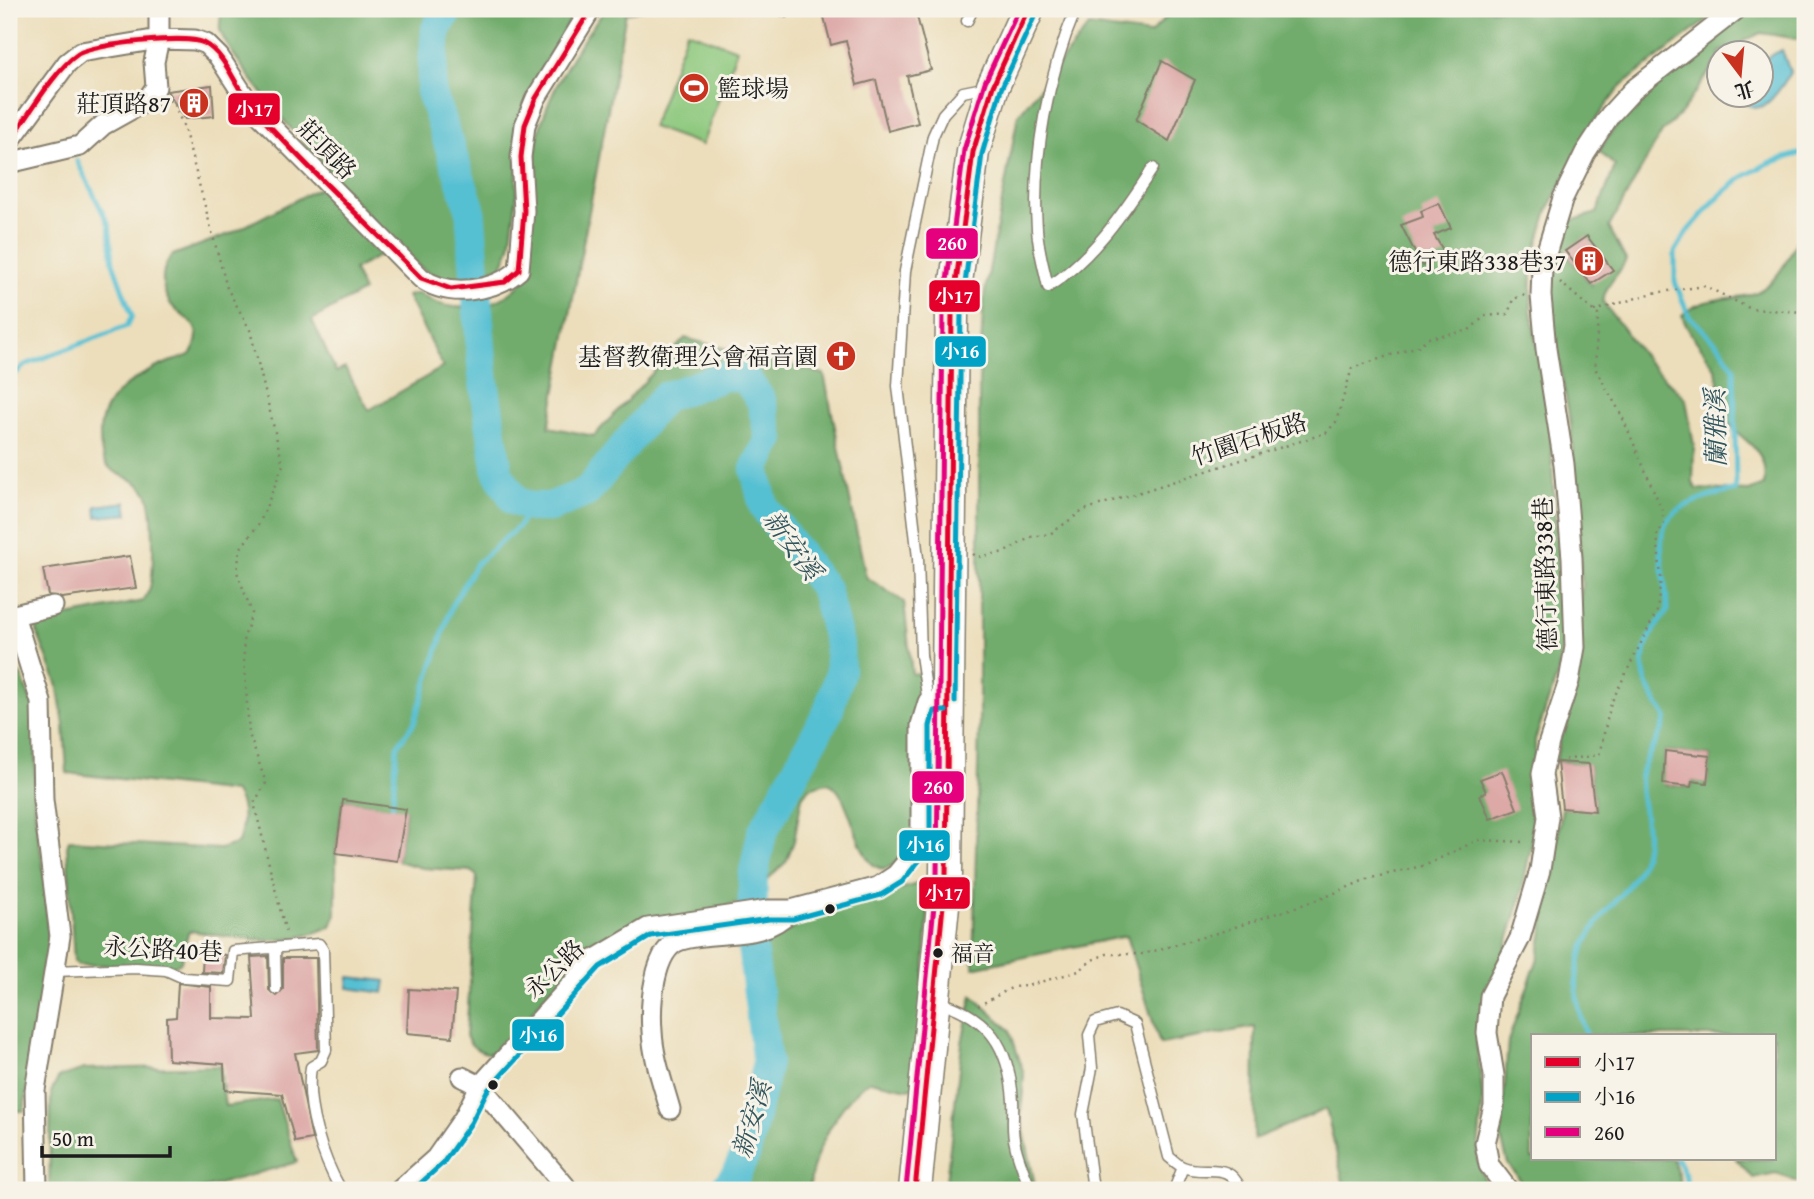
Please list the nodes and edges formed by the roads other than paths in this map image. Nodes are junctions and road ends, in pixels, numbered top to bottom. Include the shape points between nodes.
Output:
1 (159, 9) edge
2 (591, 9) edge
3 (973, 9) edge
4 (1028, 9) edge
5 (1076, 9) edge
6 (1737, 9) edge
7 (967, 21) dead end
8 (159, 39) junction
9 (993, 86) junction
10 (9, 142) edge
11 (9, 154) edge
12 (1153, 168) dead end
13 (53, 606) dead end
14 (937, 702) junction
15 (736, 924) junction
16 (275, 950) junction
17 (55, 971) junction
18 (276, 989) dead end
19 (936, 1001) junction
20 (461, 1077) dead end
21 (480, 1086) junction
22 (670, 1109) dead end
23 (1183, 1167) junction
24 (565, 1186) dead end
25 (37, 1190) edge
26 (341, 1190) edge
27 (400, 1190) edge
28 (915, 1190) edge
29 (1031, 1190) edge
30 (1093, 1190) edge
31 (1174, 1190) edge
32 (1241, 1190) edge
33 (1508, 1190) edge

1 - 8 street
2 - 8 street, 莊頂路 via 536,99 526,125 519,270 505,282 453,291 434,288 394,254 250,105 206,44
3 - 7 lane
4 - 9 main road
5 - 12 lane via 1049,93 1038,166 1037,230 1048,287 1116,224
6 - 33 street, 德行東路338巷 via 1633,90 1610,115 1585,153 1551,231 1541,284 1564,464 1575,647 1543,776 1548,817 1540,870 1520,938 1490,996 1487,1033 1494,1106 1485,1143 1489,1166
8 - 10 street, 莊頂路 via 81,52 67,63
8 - 11 street via 154,62 156,87 146,101 103,125 80,146 33,160 17,161
9 - 14 main road via 973,152 952,313
9 - 14 lane via 963,92 943,114 933,136 905,271 898,386 918,558 921,655
13 - 17 street via 14,615 41,702 43,800 60,936
14 - 15 street via 921,726 921,831 910,858 896,875 877,887
14 - 19 main road via 946,875
15 - 21 street, 永公路 via 648,928 594,960
15 - 22 street via 680,940 667,947 660,960 652,1030
16 - 17 lane, 永公路40巷 via 233,951 230,981 136,968
16 - 18 lane
16 - 26 lane, 永公路40巷 via 319,944 323,950 326,1050 321,1061 311,1067 308,1083 321,1141
17 - 25 street via 35,1090
19 - 28 main road
19 - 29 lane via 962,1009 987,1026 1004,1052 1013,1097 1014,1142
20 - 21 street
21 - 24 street
21 - 27 street, 永公路 via 436,1158
23 - 30 lane via 1169,1157 1135,1024 1117,1016 1096,1022 1089,1035 1091,1068 1083,1114
23 - 31 lane
23 - 32 lane via 1221,1170 1236,1178

